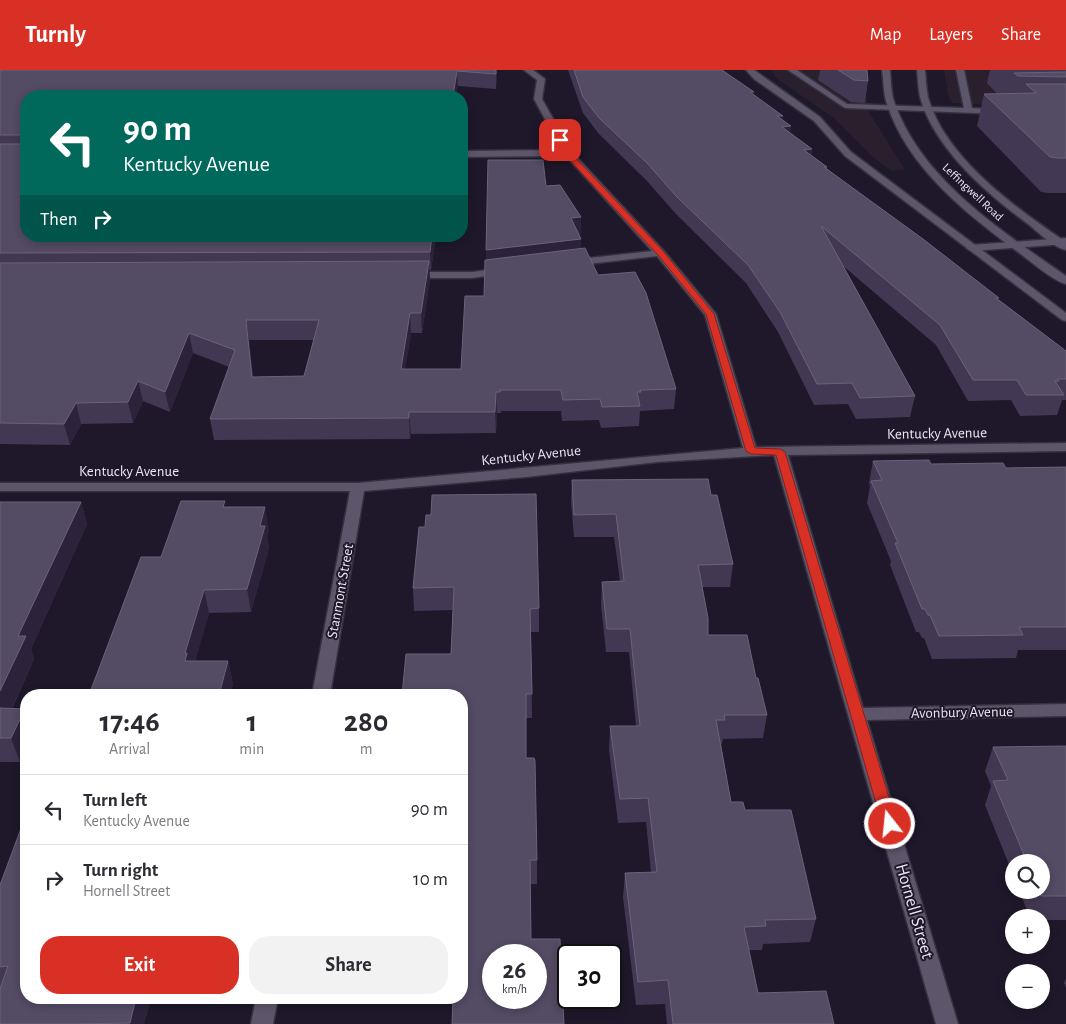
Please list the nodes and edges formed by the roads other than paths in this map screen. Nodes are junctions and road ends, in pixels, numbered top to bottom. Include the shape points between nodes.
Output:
1 (528, 70) edge
2 (750, 70) edge
3 (792, 70) edge
4 (886, 70) edge
5 (921, 70) edge
6 (960, 70) edge
7 (966, 101) junction
8 (976, 101) dead end
9 (892, 108) junction
10 (929, 110) junction
11 (968, 110) junction
12 (1015, 112) edge
13 (468, 154) edge
14 (568, 154) junction
15 (1063, 243) edge
16 (1016, 245) junction
17 (971, 248) junction
18 (660, 253) junction
19 (561, 264) edge
20 (512, 270) edge
21 (393, 275) edge
22 (1066, 281) edge
23 (1066, 318) edge
24 (1066, 447) edge
25 (751, 451) junction
26 (780, 452) junction
27 (358, 487) junction
28 (0, 488) edge
29 (322, 689) edge
30 (1066, 710) edge
31 (858, 714) junction
32 (266, 1004) edge
33 (262, 1024) edge
34 (948, 1024) edge

1 - 14 street via 541,79 538,99
2 - 17 street via 817,120 848,154
3 - 9 street via 845,106
4 - 9 street, Leffingwell Road
5 - 10 street, Leffingwell Road via 922,90
6 - 7 street
7 - 8 street
7 - 11 street
9 - 10 street
9 - 16 street, Leffingwell Road via 914,149 937,178
10 - 11 street
10 - 15 street, Leffingwell Road via 942,135 984,184 1028,221
11 - 12 street
13 - 14 street
14 - 18 street
15 - 16 street
16 - 17 street
16 - 22 street, Leffingwell Road
17 - 23 street
18 - 19 street
18 - 25 street via 710,314
20 - 21 street via 472,275
24 - 26 street, Kentucky Avenue
25 - 26 street, Kentucky Avenue
25 - 27 street, Kentucky Avenue
26 - 31 street, Hornell Street
27 - 28 street, Kentucky Avenue
27 - 29 street, Stanmont Street
30 - 31 street, Avonbury Avenue
31 - 34 street, Hornell Street
32 - 33 street

